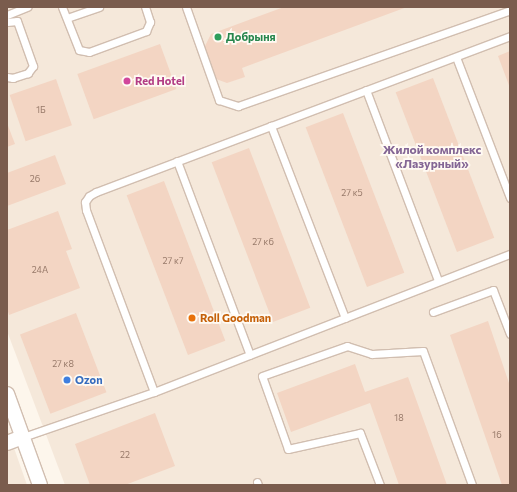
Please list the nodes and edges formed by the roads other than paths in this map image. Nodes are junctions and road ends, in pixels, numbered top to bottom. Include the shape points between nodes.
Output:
1 (27, 7) edge
2 (62, 7) edge
3 (99, 7) edge
4 (145, 7) edge
5 (186, 7) edge
6 (510, 10) edge
7 (7, 15) edge
8 (67, 18) junction
9 (7, 22) edge
10 (510, 36) edge
11 (456, 57) junction
12 (7, 77) edge
13 (366, 90) junction
14 (271, 126) junction
15 (177, 161) junction
16 (510, 198) edge
17 (510, 254) edge
18 (438, 282) junction
19 (434, 312) dead end
20 (344, 318) junction
21 (510, 334) edge
22 (250, 355) junction
23 (154, 392) junction
24 (7, 394) edge
25 (23, 437) junction
26 (7, 443) edge
27 (40, 485) edge
28 (380, 485) edge
29 (472, 485) edge

1 - 7 lane
2 - 8 lane
3 - 8 lane
4 - 8 lane via 150,22 146,31 88,52 79,50
5 - 6 lane via 219,100 238,106
9 - 12 lane via 17,22 33,66 28,73 13,78
10 - 11 lane
11 - 13 lane
11 - 16 lane
13 - 14 lane
13 - 18 lane
14 - 15 lane
14 - 20 lane
15 - 22 lane
15 - 23 lane via 96,192 85,202
17 - 18 lane
18 - 20 lane
19 - 21 lane via 493,290
20 - 22 lane
22 - 23 lane
23 - 25 lane
24 - 25 street
25 - 26 street
25 - 27 street
28 - 29 lane via 360,433 288,449 262,376 347,346 372,354 423,351

